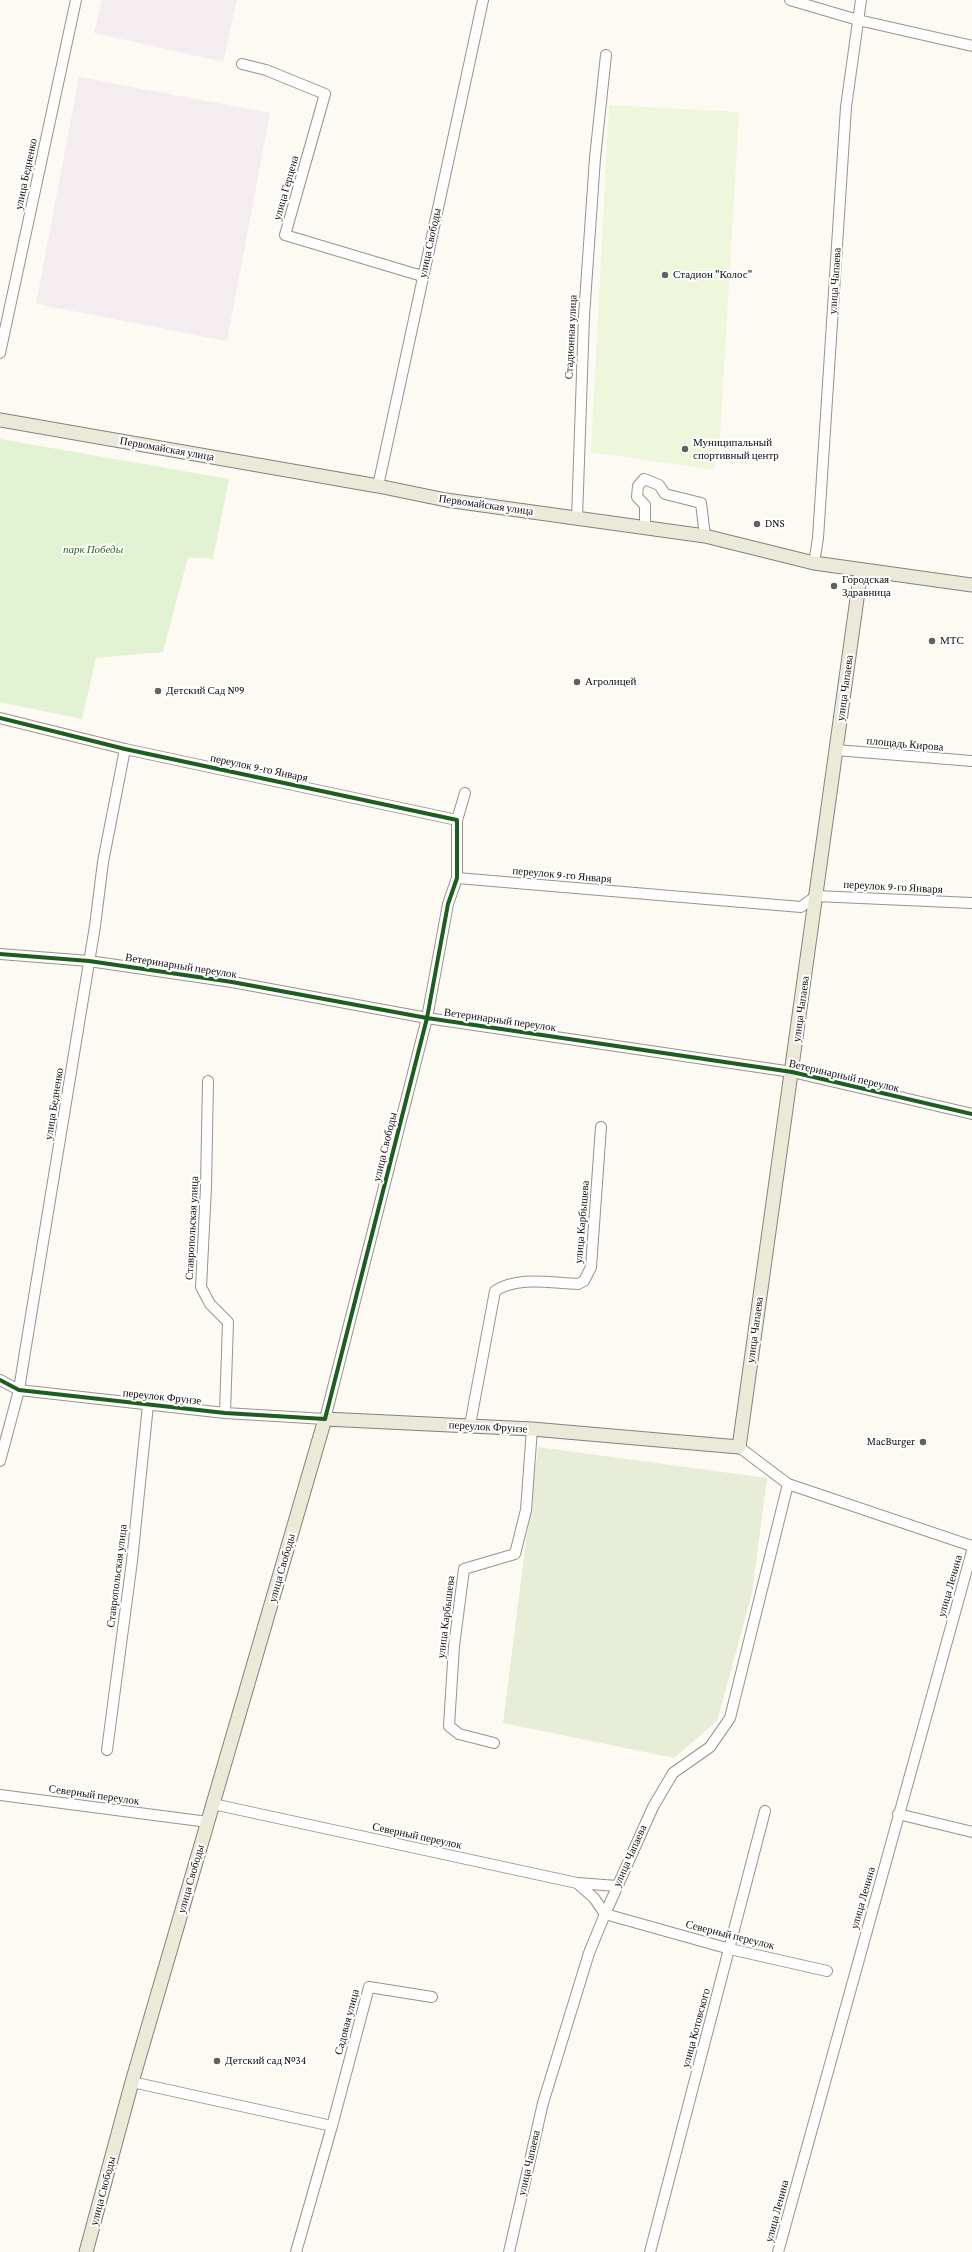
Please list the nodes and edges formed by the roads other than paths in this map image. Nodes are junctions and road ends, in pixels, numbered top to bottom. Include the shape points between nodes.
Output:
1 (76, 0) edge
2 (483, 0) edge
3 (790, 0) edge
4 (861, 0) edge
5 (858, 20) junction
6 (972, 46) edge
7 (606, 54) dead end
8 (242, 64) dead end
9 (422, 276) junction
10 (0, 353) edge
11 (0, 420) edge
12 (378, 486) junction
13 (577, 518) junction
14 (645, 527) junction
15 (705, 536) junction
16 (814, 563) junction
17 (861, 570) junction
18 (972, 585) edge
19 (0, 718) edge
20 (125, 749) junction
21 (836, 750) junction
22 (972, 762) edge
23 (465, 793) dead end
24 (457, 820) junction
25 (457, 878) junction
26 (816, 896) junction
27 (972, 903) edge
28 (0, 954) edge
29 (88, 961) junction
30 (427, 1018) junction
31 (792, 1072) junction
32 (208, 1081) dead end
33 (972, 1114) edge
34 (601, 1127) dead end
35 (0, 1380) edge
36 (19, 1390) junction
37 (148, 1405) junction
38 (225, 1413) junction
39 (325, 1419) junction
40 (470, 1425) junction
41 (532, 1429) junction
42 (739, 1447) junction
43 (0, 1461) edge
44 (788, 1484) junction
45 (972, 1546) edge
46 (972, 1551) edge
47 (494, 1742) dead end
48 (107, 1750) dead end
49 (0, 1795) edge
50 (214, 1804) junction
51 (765, 1811) dead end
52 (898, 1814) junction
53 (208, 1822) junction
54 (972, 1832) edge
55 (577, 1883) junction
56 (617, 1886) junction
57 (605, 1914) junction
58 (730, 1949) junction
59 (827, 1971) dead end
60 (432, 1997) dead end
61 (132, 2082) junction
62 (332, 2126) junction
63 (86, 2252) edge
64 (296, 2252) edge
65 (509, 2252) edge
66 (650, 2252) edge
67 (778, 2252) edge

1 - 10 street, улица Бедненко
2 - 9 street, улица Свободы
3 - 5 street
4 - 5 street, улица Чапаева
5 - 6 street
5 - 16 street, улица Чапаева via 846,107
7 - 13 street, Стадионная улица via 584,316
8 - 9 street, улица Герцена via 266,70 325,94 285,235
9 - 12 street, улица Свободы
11 - 12 main road, Первомайская улица
12 - 13 main road, Первомайская улица via 446,500
13 - 14 main road, Первомайская улица
14 - 15 main road, Первомайская улица
14 - 15 street via 645,504 637,496 638,486 644,479 659,485 664,494 701,503
15 - 16 main road, Первомайская улица
16 - 17 main road, Первомайская улица
17 - 18 main road, Первомайская улица
17 - 21 main road, улица Чапаева
19 - 20 street, переулок 9-го Января
20 - 24 street, переулок 9-го Января
20 - 29 street, улица Бедненко via 103,862
21 - 22 street, площадь Кирова
21 - 26 main road, улица Чапаева
23 - 24 street
24 - 25 street
25 - 26 street, переулок 9-го Января via 801,907
25 - 30 street, улица Свободы via 448,904
26 - 27 street, переулок 9-го Января
26 - 31 main road, улица Чапаева
28 - 29 street, Ветеринарный переулок
29 - 30 street, Ветеринарный переулок via 232,982
29 - 36 street, улица Бедненко
30 - 31 street, Ветеринарный переулок
30 - 39 street, улица Свободы
31 - 33 street, Ветеринарный переулок
31 - 42 main road, улица Чапаева
32 - 38 street, Ставропольская улица via 201,1287 210,1304 228,1322
34 - 40 street, улица Карбышева via 591,1267 584,1281 578,1284 516,1282 495,1291
35 - 36 street, переулок Фрунзе
36 - 37 street, переулок Фрунзе
36 - 43 street, улица Бедненко
37 - 38 street, переулок Фрунзе
37 - 48 street, Ставропольская улица via 132,1561
38 - 39 street, переулок Фрунзе
39 - 40 main road, переулок Фрунзе
39 - 50 main road, улица Свободы
40 - 41 main road, переулок Фрунзе
41 - 42 main road, переулок Фрунзе
41 - 47 street, улица Карбышева via 526,1510 516,1554 464,1568 454,1646 449,1726 459,1734
42 - 44 street
44 - 45 street
44 - 56 street, улица Чапаева via 730,1718 710,1747 673,1773 653,1808
46 - 52 street, улица Ленина
49 - 53 street, Северный переулок
50 - 53 main road, улица Свободы
50 - 55 street, Северный переулок
51 - 58 street, улица Котовского
52 - 54 street
52 - 67 street, улица Ленина
53 - 61 main road, улица Свободы
55 - 56 street, Северный переулок
55 - 57 street via 594,1898
56 - 57 street, улица Чапаева
57 - 58 street, Северный переулок
57 - 65 street, улица Чапаева via 589,1953 543,2103
58 - 59 street, Северный переулок
58 - 66 street, улица Котовского
60 - 62 street, Садовая улица via 369,1987
61 - 62 street
61 - 63 main road, улица Свободы
62 - 64 street, Садовая улица

